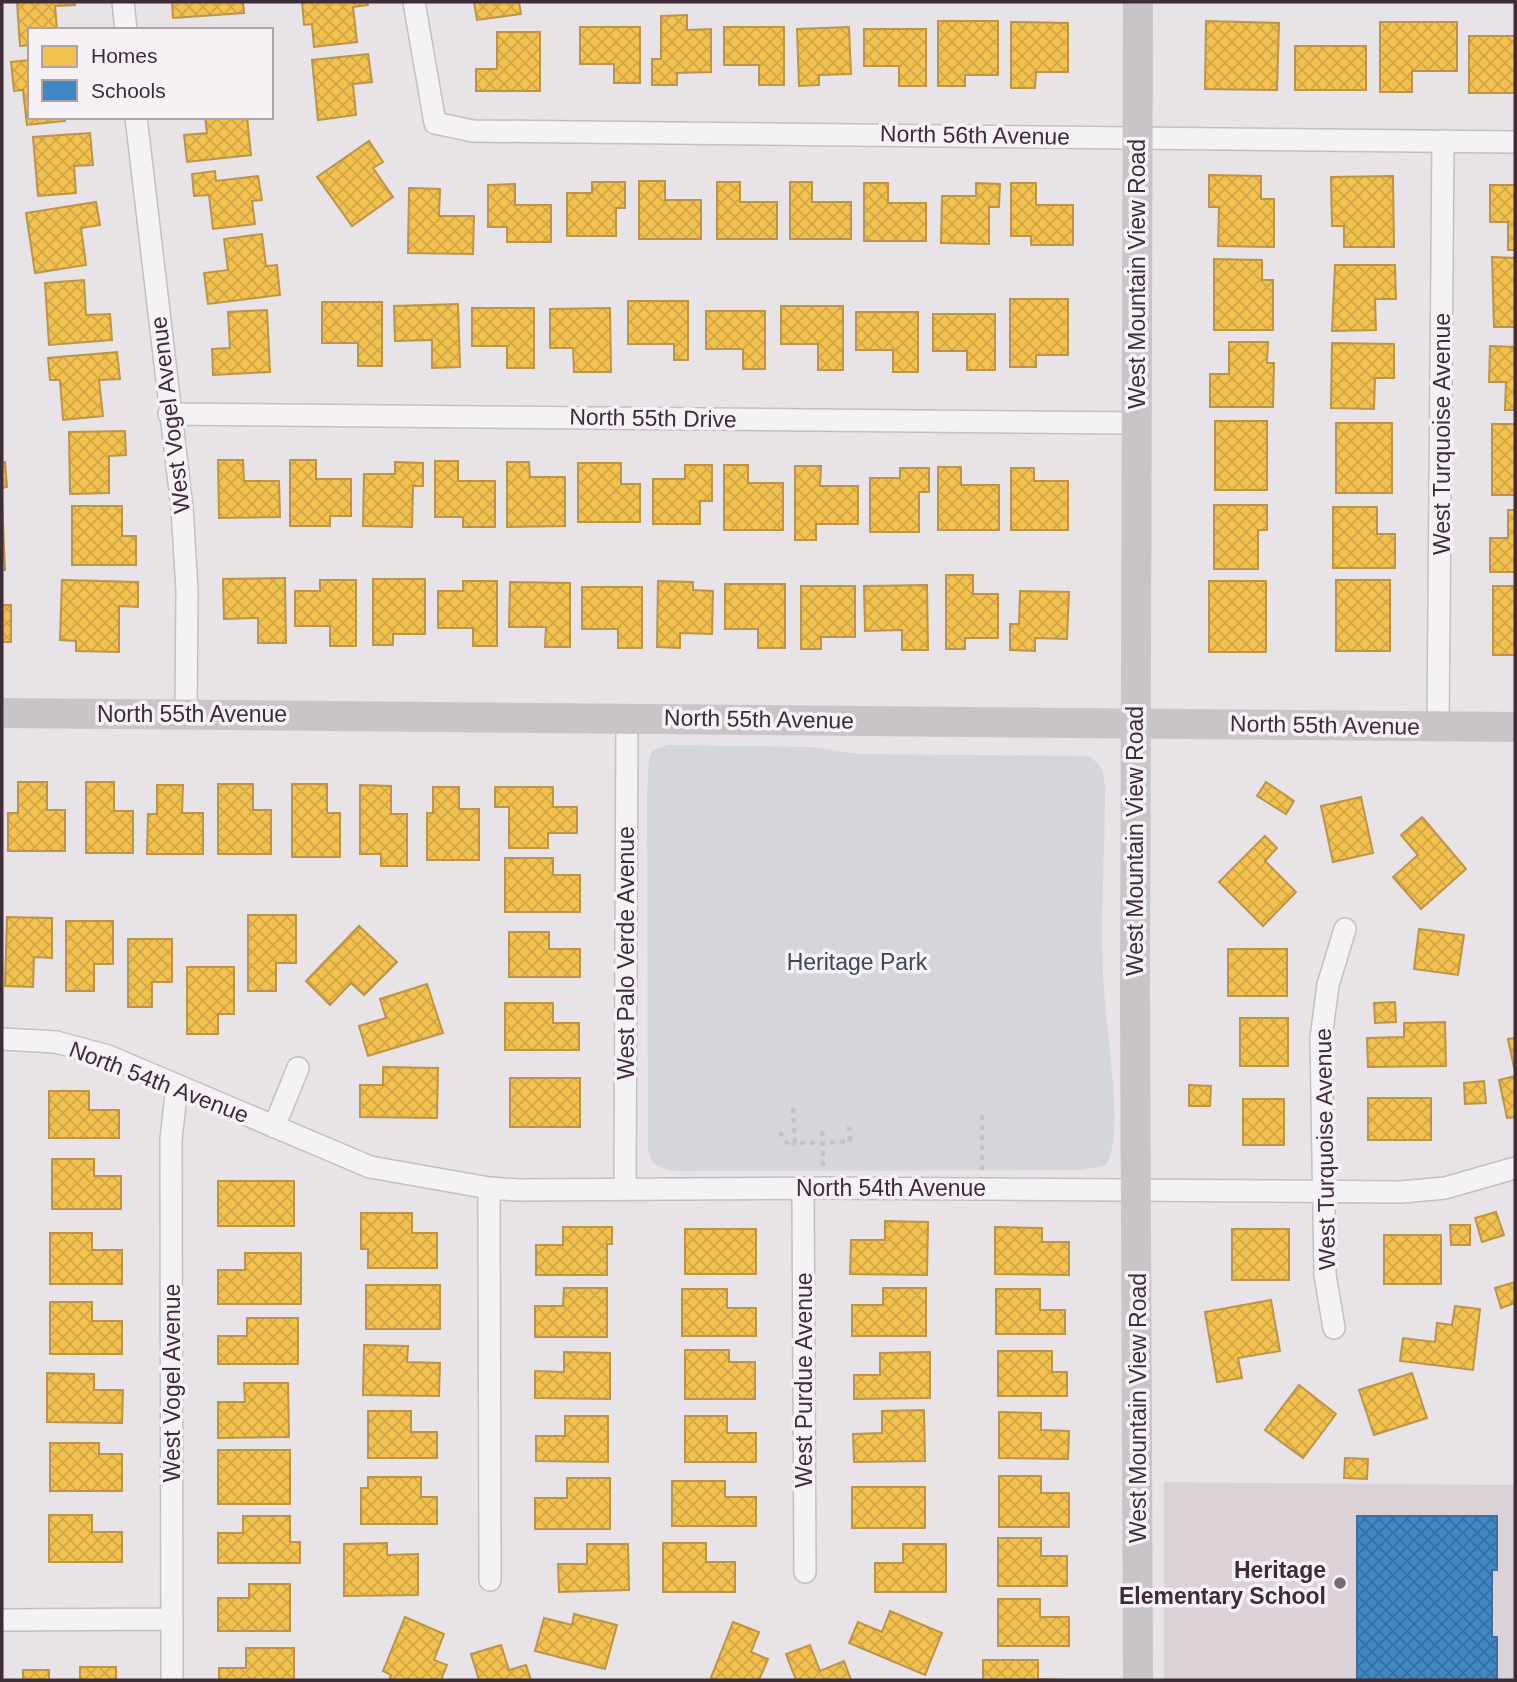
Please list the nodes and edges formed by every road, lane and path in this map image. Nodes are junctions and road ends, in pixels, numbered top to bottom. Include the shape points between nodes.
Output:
1 (123, 2) edge
2 (414, 2) edge
3 (1138, 2) edge
4 (126, 28) edge
5 (136, 119) edge
6 (1138, 137) junction
7 (1443, 141) junction
8 (1515, 142) edge
9 (169, 414) junction
10 (1136, 423) junction
11 (2, 713) edge
12 (186, 713) junction
13 (627, 718) junction
14 (1136, 722) junction
15 (1438, 726) junction
16 (1515, 727) edge
17 (1345, 929) dead end
18 (2, 1039) edge
19 (298, 1068) dead end
20 (177, 1086) junction
21 (793, 1108) dead end
22 (982, 1114) dead end
23 (274, 1126) junction
24 (822, 1126) dead end
25 (849, 1126) dead end
26 (780, 1132) dead end
27 (795, 1143) junction
28 (823, 1143) junction
29 (1515, 1168) edge
30 (489, 1188) junction
31 (813, 1188) junction
32 (625, 1189) junction
33 (982, 1189) junction
34 (1323, 1189) junction
35 (1137, 1190) junction
36 (1334, 1328) dead end
37 (805, 1572) dead end
38 (490, 1580) dead end
39 (172, 1619) junction
40 (2, 1620) edge
41 (172, 1680) edge
42 (1138, 1680) edge

1 - 4 street
2 - 6 street, North 56th Avenue via 435,123 473,131
3 - 6 street, West Mountain View Road
5 - 9 street, West Vogel Avenue
6 - 7 street, North 56th Avenue
6 - 10 street, West Mountain View Road
7 - 8 street, North 56th Avenue
7 - 15 street, West Turquoise Avenue
9 - 10 street, North 55th Drive
9 - 12 street, West Vogel Avenue via 187,590
10 - 14 street, West Mountain View Road
11 - 12 street, North 55th Avenue
12 - 13 street, North 55th Avenue
13 - 14 street, North 55th Avenue
13 - 32 street, West Palo Verde Avenue
14 - 15 street, North 55th Avenue
14 - 35 street, West Mountain View Road
15 - 16 street, North 55th Avenue
17 - 34 street, West Turquoise Avenue via 1328,985 1321,1038
18 - 20 street, North 54th Avenue via 57,1042 108,1056
19 - 23 street, North 54th Avenue
20 - 23 street, North 54th Avenue
20 - 39 street, West Vogel Avenue via 171,1139
21 - 27 path
22 - 33 path
23 - 30 street, North 54th Avenue via 370,1167
24 - 28 path
25 - 28 path via 850,1141
26 - 27 path via 789,1146
27 - 28 path
28 - 31 path
29 - 34 street, North 54th Avenue via 1445,1188 1401,1192
30 - 32 street, North 54th Avenue
30 - 38 street
31 - 32 street, North 54th Avenue
31 - 33 street, North 54th Avenue
31 - 37 street, West Purdue Avenue
33 - 35 street, North 54th Avenue
34 - 35 street, North 54th Avenue
34 - 36 street, West Turquoise Avenue via 1325,1275
35 - 42 street, West Mountain View Road
39 - 40 street
39 - 41 street, West Vogel Avenue

